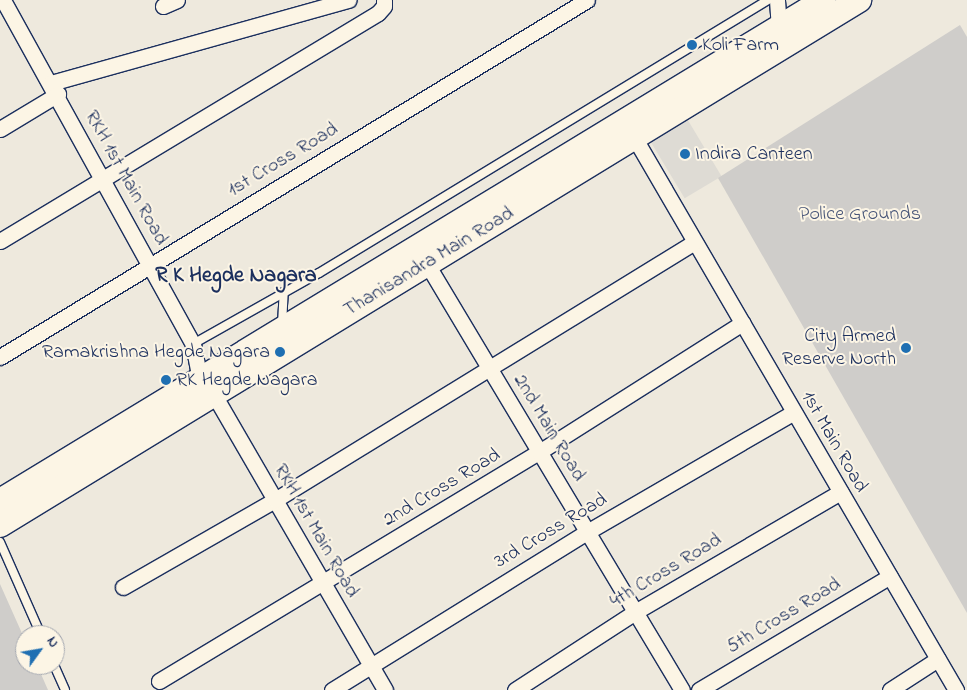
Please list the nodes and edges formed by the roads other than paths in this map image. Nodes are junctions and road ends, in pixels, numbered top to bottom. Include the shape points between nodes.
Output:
1 (349, 0) edge
2 (384, 0) edge
3 (587, 0) edge
4 (768, 0) edge
5 (777, 0) edge
6 (824, 0) edge
7 (859, 0) edge
8 (4, 10) edge
9 (778, 27) junction
10 (54, 89) junction
11 (629, 128) junction
12 (0, 129) edge
13 (102, 178) junction
14 (0, 241) edge
15 (694, 242) junction
16 (150, 264) junction
17 (427, 264) junction
18 (284, 292) junction
19 (742, 323) junction
20 (282, 331) junction
21 (193, 344) junction
22 (0, 357) edge
23 (489, 367) junction
24 (215, 382) junction
25 (184, 401) junction
26 (794, 412) junction
27 (540, 452) junction
28 (840, 492) junction
29 (275, 500) junction
30 (0, 501) edge
31 (0, 525) edge
32 (587, 532) junction
33 (0, 542) edge
34 (890, 576) junction
35 (323, 583) junction
36 (123, 587) dead end
37 (635, 612) junction
38 (37, 625) edge
39 (938, 659) junction
40 (370, 665) junction
41 (58, 675) edge
42 (159, 681) dead end
43 (65, 690) edge
44 (332, 690) edge
45 (385, 690) edge
46 (515, 690) edge
47 (682, 690) edge
48 (700, 690) edge
49 (890, 690) edge
50 (956, 690) edge

1 - 10 street
2 - 13 street via 384,6 378,13
3 - 16 street, 1st Cross Road
4 - 18 lane
5 - 9 street
6 - 9 main road, Thanisandra Main Road
7 - 11 main road, Thanisandra Main Road
8 - 10 street, RKH 1st Main Road
9 - 11 main road, Thanisandra Main Road
10 - 12 street
10 - 13 street, RKH 1st Main Road
11 - 15 street, 1st Main Road
11 - 17 main road, Thanisandra Main Road
11 - 20 main road, Thanisandra Main Road
13 - 14 street
13 - 16 street, RKH 1st Main Road
15 - 19 street, 1st Main Road
15 - 23 street
16 - 21 street, RKH 1st Main Road
16 - 22 street, 1st Cross Road
17 - 23 street, 2nd Main Road
17 - 24 main road, Thanisandra Main Road
18 - 20 lane
18 - 21 lane
19 - 26 street, 1st Main Road
19 - 27 street, 2nd Cross Road
20 - 24 main road, Thanisandra Main Road
21 - 24 street, RKH 1st Main Road
23 - 27 street, 2nd Main Road
23 - 29 street
24 - 25 main road, Thanisandra Main Road
24 - 29 street, RKH 1st Main Road
25 - 30 main road, Thanisandra Main Road
25 - 31 main road, Thanisandra Main Road
26 - 28 street, 1st Main Road
26 - 32 street, 3rd Cross Road
27 - 32 street, 2nd Main Road
27 - 35 street, 2nd Cross Road
28 - 34 street, 1st Main Road
28 - 37 street, 4th Cross Road
29 - 35 street, RKH 1st Main Road
29 - 36 street
32 - 37 street, 2nd Main Road
32 - 40 street, 3rd Cross Road
33 - 38 lane
34 - 39 street, 1st Main Road
34 - 48 street, 5th Cross Road
35 - 40 street, RKH 1st Main Road
35 - 42 street, 2nd Cross Road
37 - 46 street, 4th Cross Road
37 - 47 street, 2nd Main Road
39 - 49 street
39 - 50 street, 1st Main Road
40 - 44 street, 3rd Cross Road
40 - 45 street, RKH 1st Main Road
41 - 43 lane

